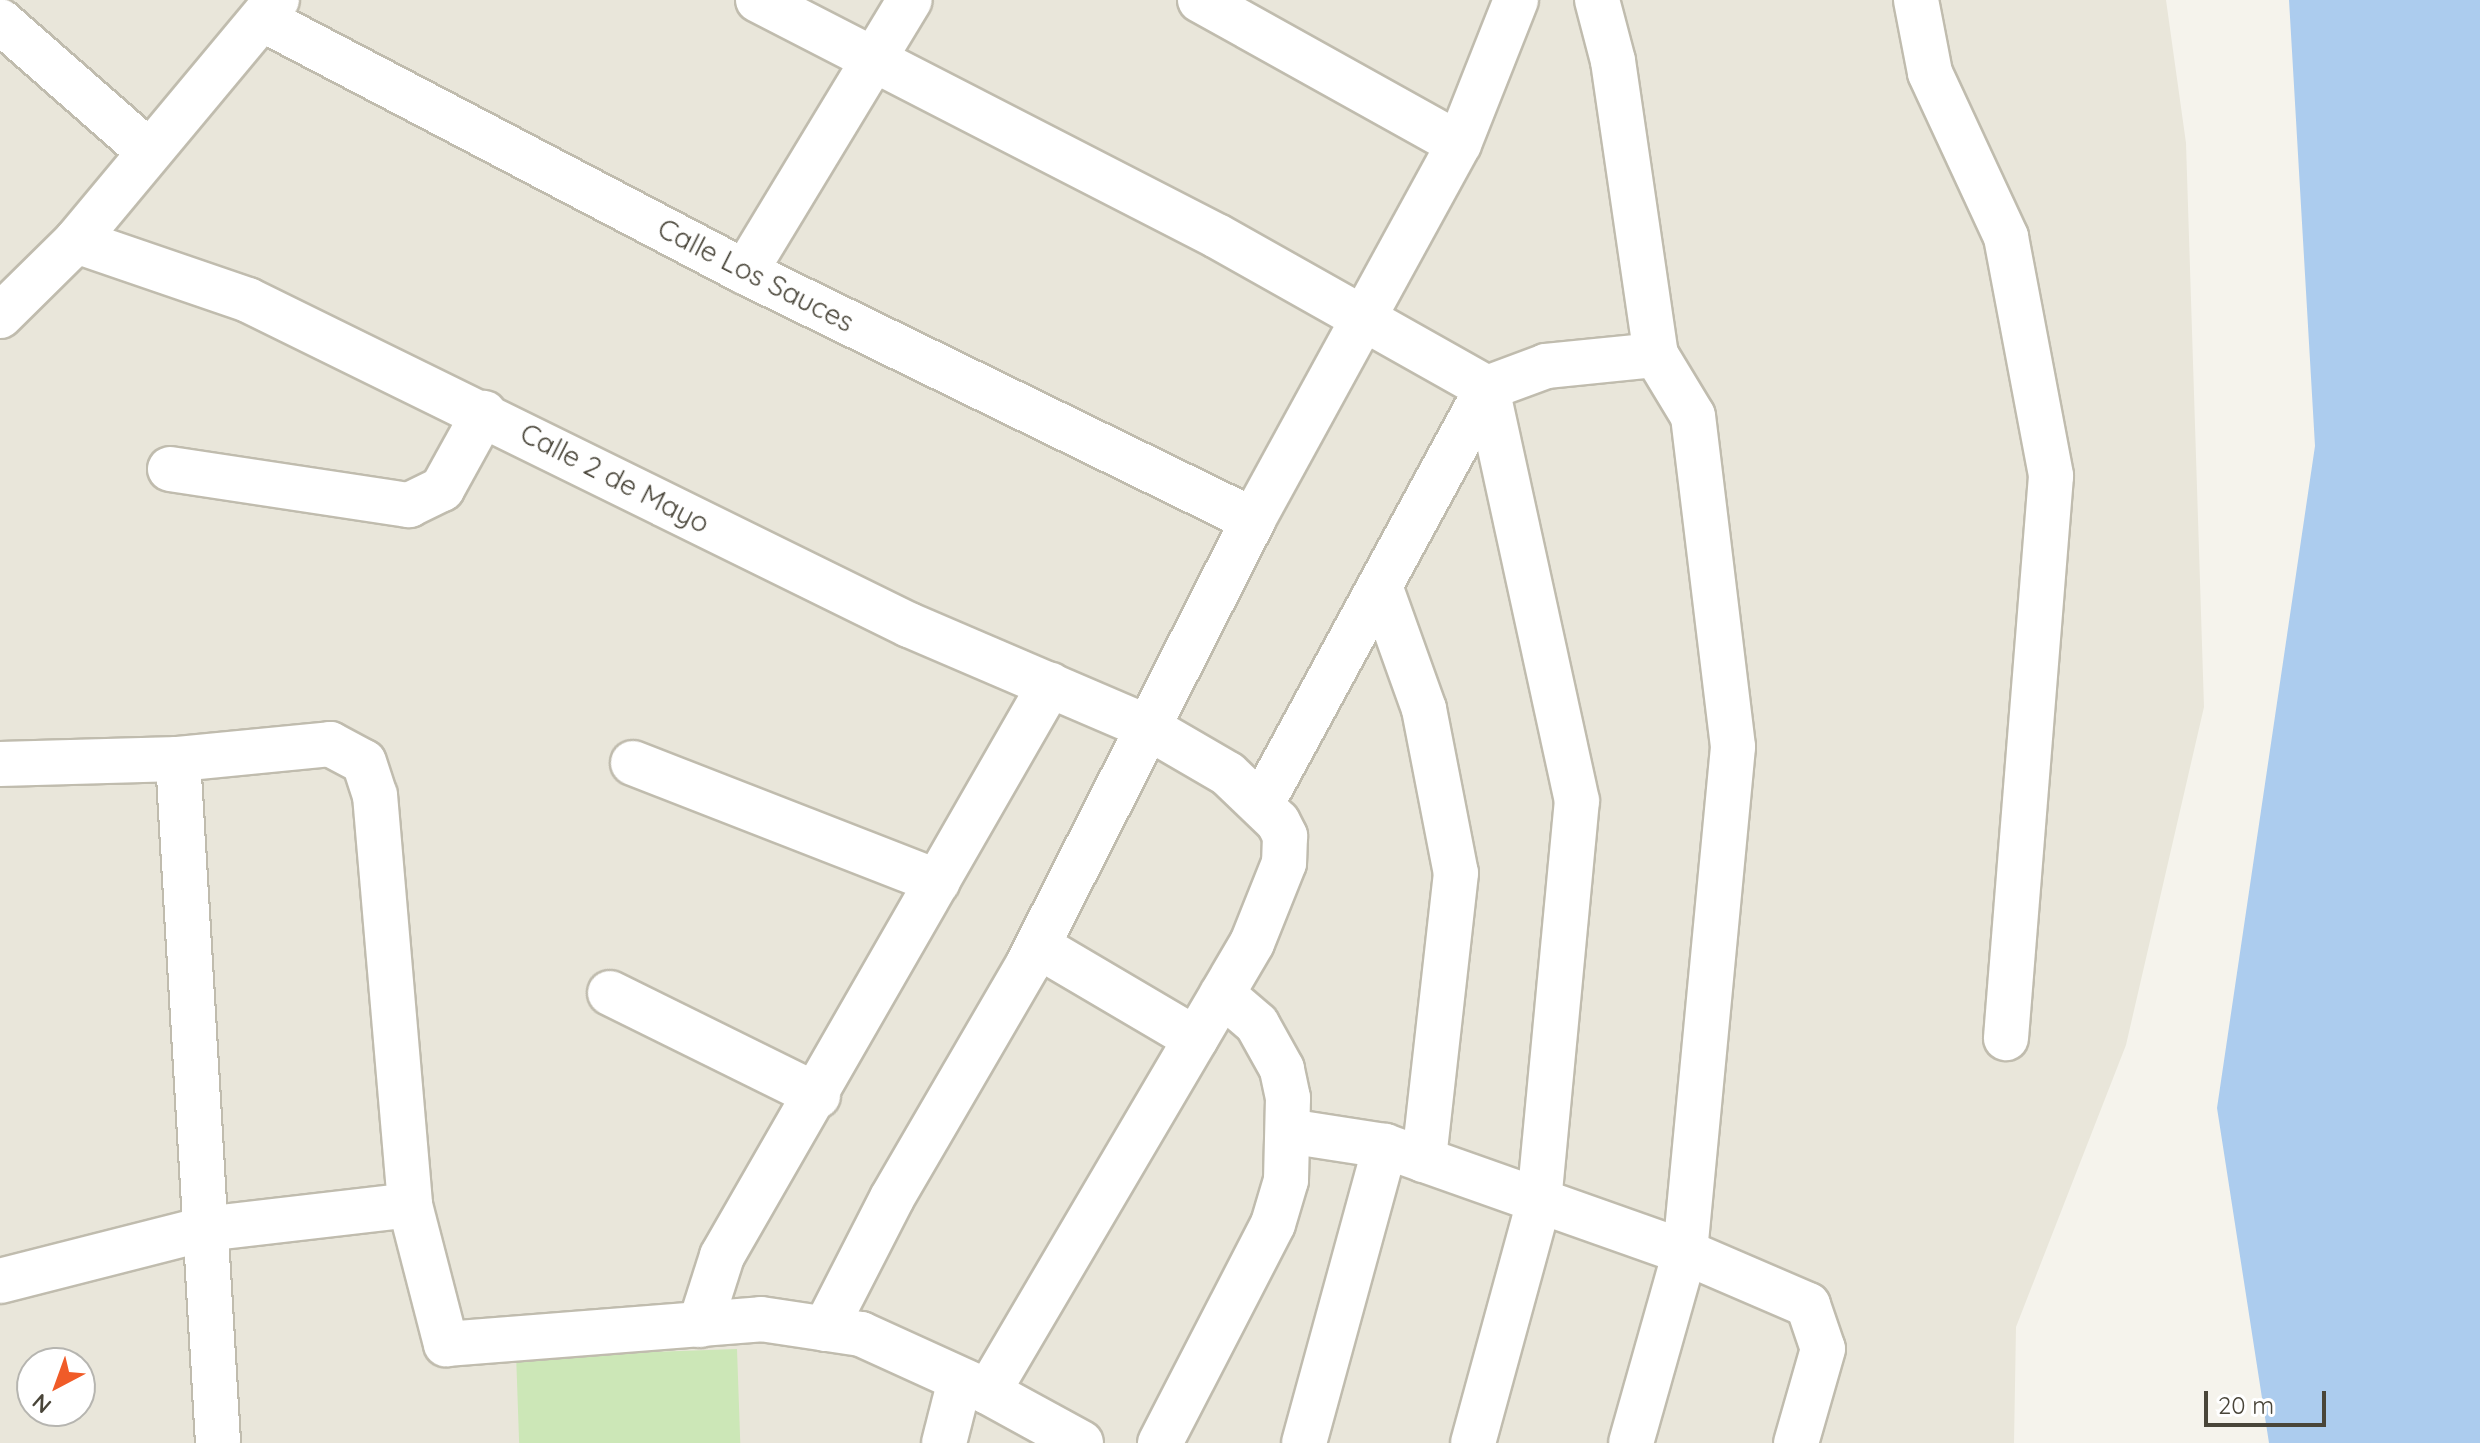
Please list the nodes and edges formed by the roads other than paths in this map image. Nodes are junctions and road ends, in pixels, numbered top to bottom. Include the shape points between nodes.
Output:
1 (758, 0) edge
2 (910, 0) edge
3 (1200, 0) edge
4 (1516, 0) edge
5 (1597, 0) edge
6 (1916, 0) edge
7 (270, 10) edge
8 (0, 21) edge
9 (877, 59) junction
10 (1459, 144) junction
11 (149, 152) junction
12 (76, 241) junction
13 (745, 272) junction
14 (0, 316) edge
15 (1364, 316) junction
16 (1656, 355) junction
17 (1487, 388) junction
18 (484, 413) junction
19 (170, 469) dead end
20 (1253, 520) junction
21 (1380, 586) junction
22 (1050, 685) junction
23 (1149, 728) junction
24 (178, 759) junction
25 (633, 763) dead end
26 (0, 764) edge
27 (1262, 803) junction
28 (938, 882) junction
29 (1038, 946) junction
30 (610, 993) dead end
31 (1222, 994) junction
32 (2006, 1038) dead end
33 (1196, 1039) junction
34 (818, 1096) junction
35 (1288, 1131) junction
36 (1404, 1153) junction
37 (1539, 1202) junction
38 (410, 1205) junction
39 (204, 1229) junction
40 (1685, 1252) junction
41 (0, 1281) edge
42 (700, 1325) junction
43 (825, 1329) junction
44 (974, 1386) junction
45 (218, 1443) edge
46 (944, 1443) edge
47 (1081, 1443) edge
48 (1160, 1443) edge
49 (1304, 1443) edge
50 (1473, 1443) edge
51 (1631, 1443) edge
52 (1796, 1443) edge

1 - 9 street
2 - 9 street
3 - 10 street
4 - 10 street
5 - 16 street via 1613,61
6 - 32 street via 1930,73 2006,237 2051,476
7 - 11 street
7 - 13 street, Calle Los Sauces
8 - 11 street
9 - 13 street
9 - 15 street
10 - 15 street
11 - 12 street
12 - 14 street
12 - 18 street, Calle 2 de Mayo via 248,300
13 - 20 street, Calle Los Sauces
15 - 17 street
15 - 20 street
16 - 17 street via 1546,366
16 - 40 street via 1693,416 1733,747
17 - 21 street
17 - 37 street via 1577,801
18 - 19 street via 442,489 409,505
18 - 22 street, Calle 2 de Mayo via 909,625
20 - 23 street
21 - 27 street
21 - 36 street via 1424,709 1456,873
22 - 23 street, Calle 2 de Mayo
22 - 28 street
23 - 27 street, Calle 2 de Mayo via 1228,774
23 - 29 street
24 - 26 street
24 - 38 street via 330,744 364,762 375,795
24 - 39 street
25 - 28 street
27 - 31 street, Calle 2 de Mayo via 1285,836 1284,863 1264,918
28 - 34 street
29 - 33 street
29 - 43 street via 892,1198
30 - 34 street
31 - 33 street, Calle 2 de Mayo
31 - 35 street via 1273,1046 1288,1098
33 - 44 street, Calle 2 de Mayo
34 - 42 street via 722,1256
35 - 36 street
35 - 48 street via 1286,1180 1273,1224
36 - 37 street
36 - 49 street
37 - 40 street
37 - 50 street
38 - 39 street
38 - 42 street via 446,1344
39 - 41 street
39 - 45 street
40 - 51 street
40 - 52 street via 1808,1305 1823,1349
42 - 43 street via 750,1318
43 - 44 street via 861,1334
44 - 46 street, Calle 2 de Mayo
44 - 47 street

